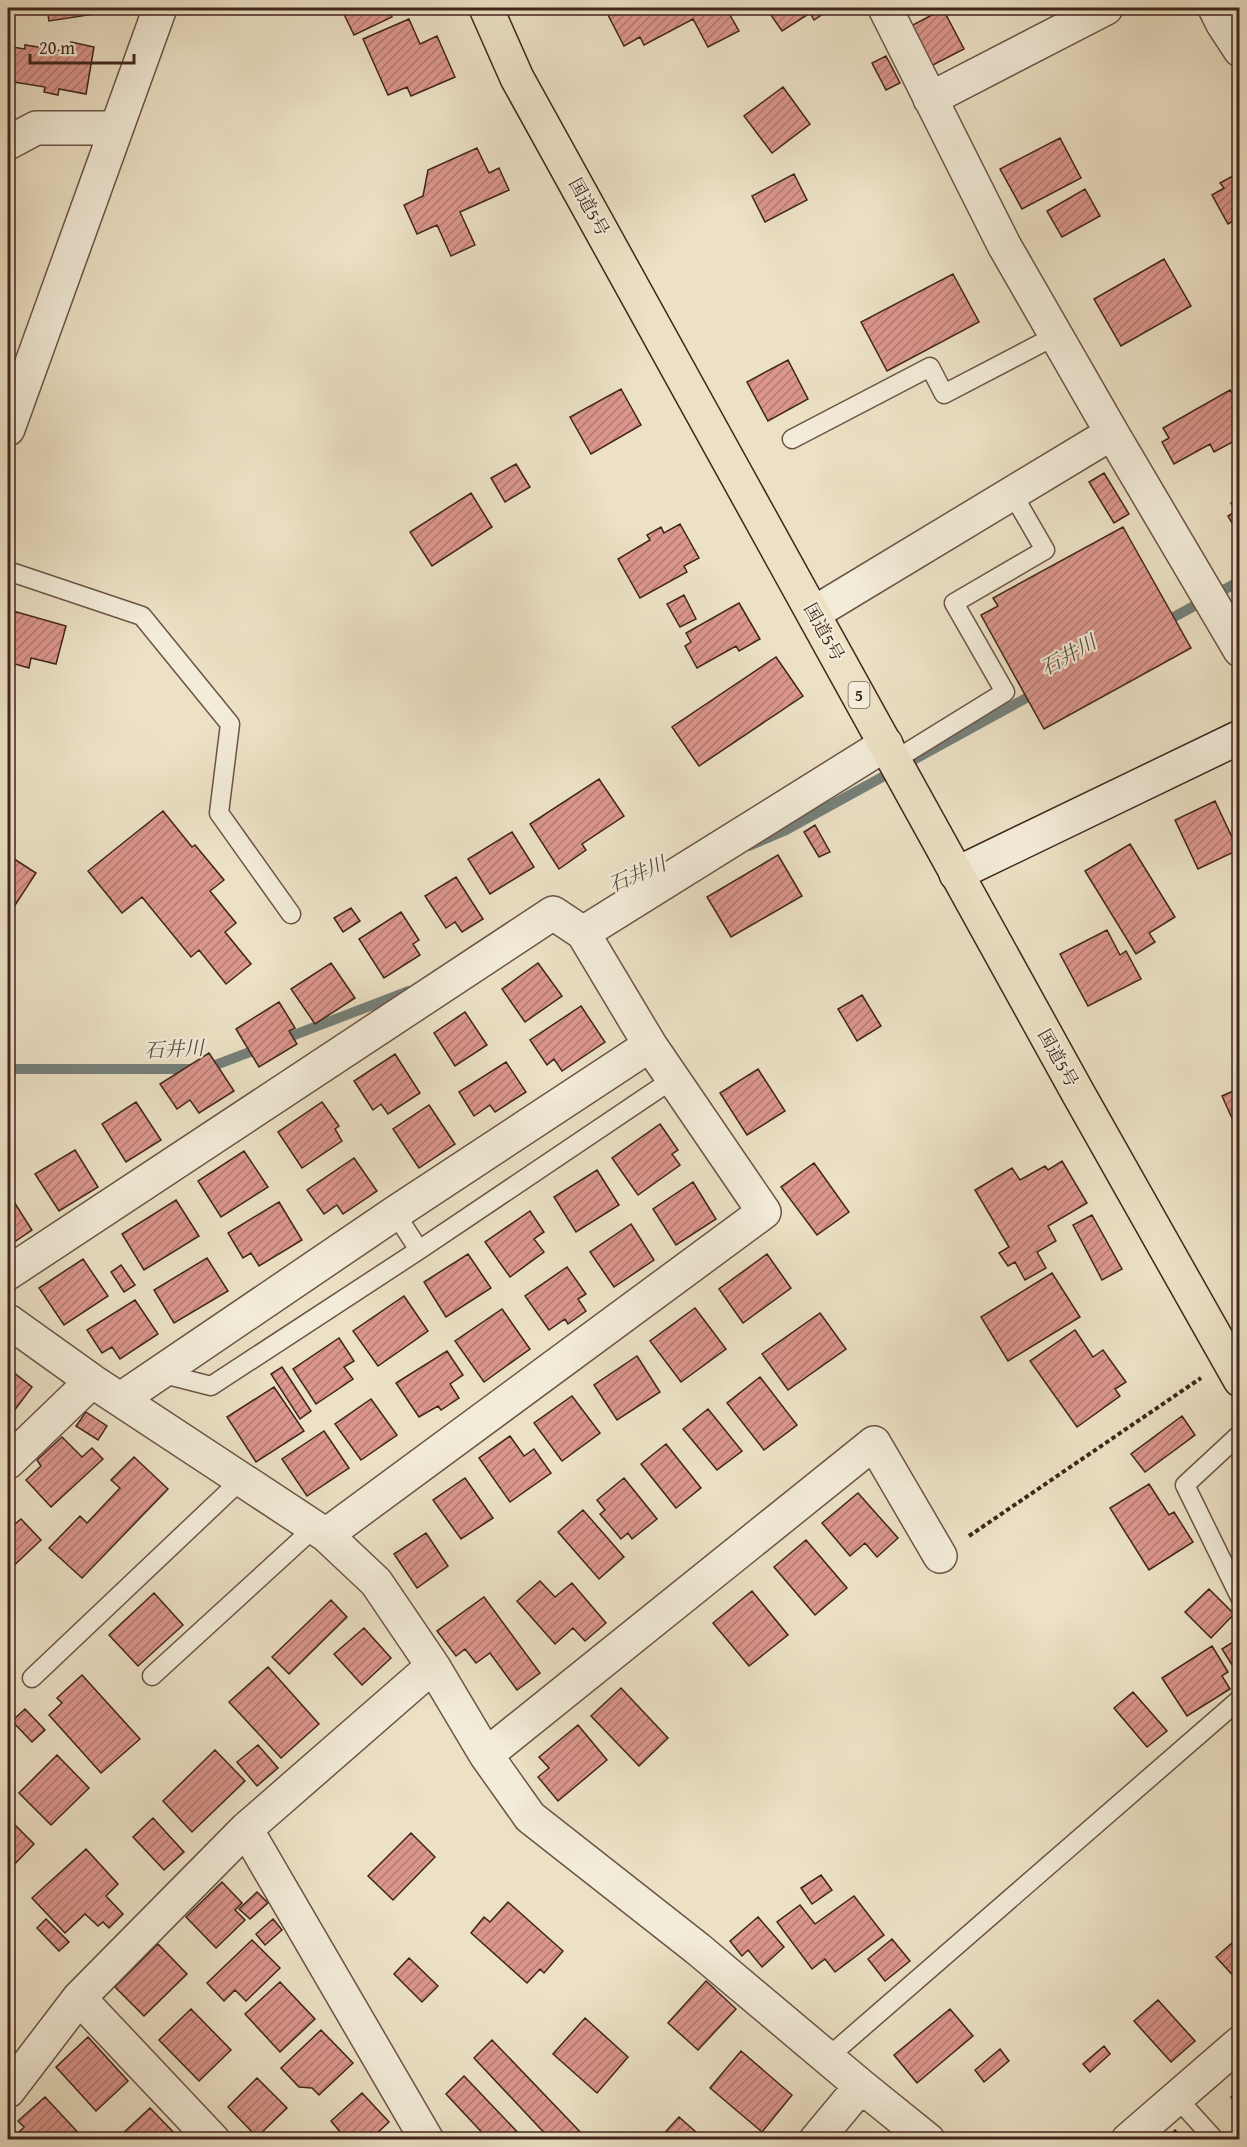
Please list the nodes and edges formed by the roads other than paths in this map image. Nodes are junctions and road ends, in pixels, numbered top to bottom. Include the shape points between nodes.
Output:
1 (160, 8) edge
2 (486, 8) edge
3 (885, 8) edge
4 (1096, 10) edge
5 (930, 99) junction
6 (116, 128) junction
7 (8, 143) edge
8 (1055, 336) junction
9 (8, 429) edge
10 (1112, 433) junction
11 (792, 439) dead end
12 (1012, 494) junction
13 (8, 571) edge
14 (814, 613) junction
15 (1239, 650) edge
16 (1239, 737) edge
17 (890, 752) junction
18 (956, 874) junction
19 (291, 914) dead end
20 (583, 933) junction
21 (650, 1045) junction
22 (673, 1079) junction
23 (395, 1213) junction
24 (418, 1250) junction
25 (8, 1273) edge
26 (8, 1322) edge
27 (1234, 1370) edge
28 (160, 1373) junction
29 (92, 1381) junction
30 (121, 1399) junction
31 (1239, 1434) edge
32 (8, 1462) edge
33 (242, 1479) junction
34 (320, 1531) junction
35 (940, 1556) road end
36 (1239, 1597) edge
37 (433, 1666) junction
38 (152, 1677) dead end
39 (32, 1678) dead end
40 (1239, 1699) edge
41 (486, 1755) junction
42 (246, 1829) junction
43 (79, 1998) junction
44 (1239, 2043) edge
45 (827, 2058) junction
46 (861, 2086) junction
47 (8, 2091) edge
48 (1177, 2098) junction
49 (213, 2139) edge
50 (427, 2139) edge
51 (816, 2139) edge
52 (928, 2139) edge
53 (1128, 2139) edge
54 (1215, 2139) edge

1 - 6 street
2 - 14 highway, 国道5号 / 5 via 517,78
3 - 5 street
4 - 5 street
5 - 8 street
6 - 7 street via 36,128
6 - 9 street
8 - 10 street
8 - 11 lane via 944,394 930,367
10 - 12 street
10 - 15 street
12 - 14 street
12 - 17 lane via 1045,550 954,603 1005,692
13 - 19 lane via 142,616 230,724 219,813
14 - 17 highway, 国道5号 / 5
16 - 18 street
17 - 18 highway, 国道5号 / 5
17 - 20 street
18 - 27 highway, 国道5号 / 5
20 - 21 street
20 - 25 street via 553,913
21 - 22 street
21 - 23 street
22 - 24 lane
22 - 34 street via 764,1212
23 - 24 lane
23 - 28 street
24 - 28 lane via 211,1386
26 - 29 street
28 - 30 street
29 - 30 street
29 - 32 street
30 - 33 street
31 - 36 lane via 1185,1485
33 - 34 street
33 - 39 lane
34 - 37 street via 376,1582
34 - 38 lane
35 - 41 street via 874,1443
37 - 41 street
37 - 42 street
40 - 45 lane
41 - 45 street via 530,1817 698,1949
42 - 43 street
42 - 50 street
43 - 47 street
43 - 49 street
44 - 48 street
45 - 46 street
46 - 51 street
46 - 52 street
48 - 53 street
48 - 54 lane

